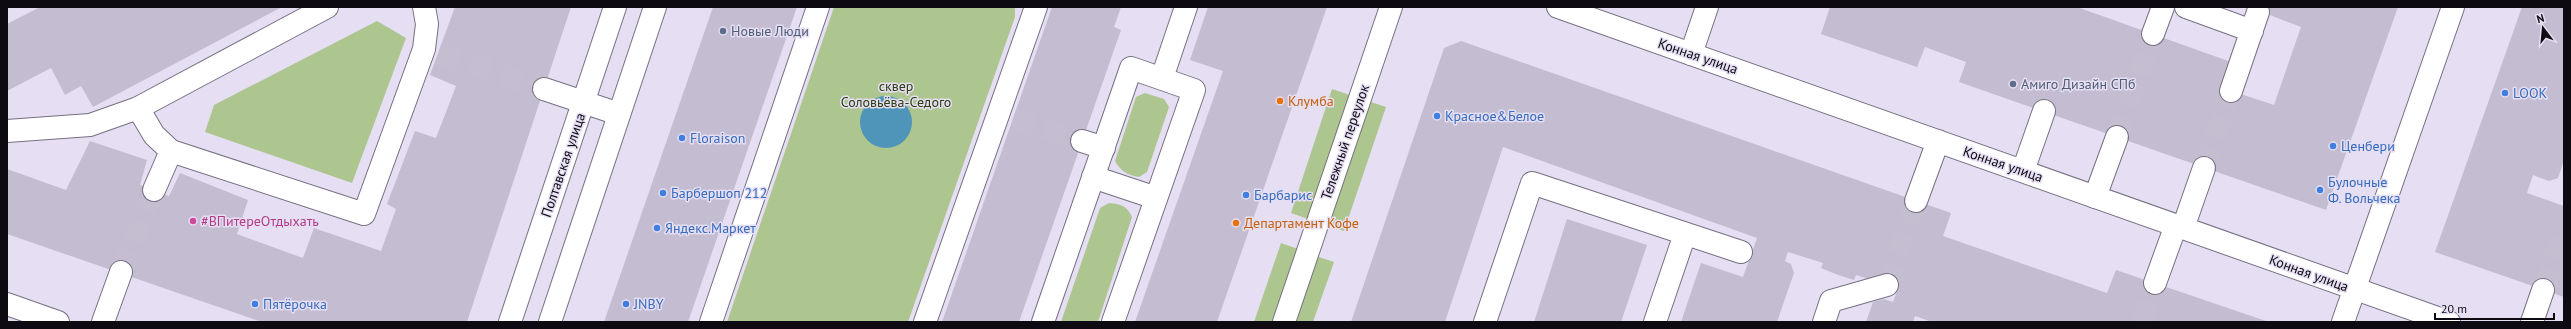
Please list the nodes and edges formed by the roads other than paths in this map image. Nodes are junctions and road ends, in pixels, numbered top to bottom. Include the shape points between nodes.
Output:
1 (327, 7) edge
2 (424, 7) edge
3 (616, 7) edge
4 (655, 7) edge
5 (818, 7) edge
6 (1036, 7) edge
7 (1186, 7) edge
8 (1391, 7) edge
9 (1707, 7) edge
10 (2163, 7) edge
11 (2186, 7) edge
12 (2453, 7) edge
13 (1563, 8) edge
14 (2153, 34) tunnel mouth
15 (1691, 54) junction
16 (1162, 78) junction
17 (544, 89) tunnel mouth
18 (2231, 91) tunnel mouth
19 (583, 103) junction
20 (138, 108) junction
21 (2044, 111) dead end
22 (619, 114) junction
23 (7, 131) edge
24 (2117, 137) tunnel mouth
25 (1082, 141) tunnel mouth
26 (1938, 141) junction
27 (1104, 148) junction
28 (171, 151) junction
29 (2204, 168) tunnel mouth
30 (2023, 171) junction
31 (1093, 177) junction
32 (154, 190) tunnel mouth
33 (2095, 197) junction
34 (1156, 198) junction
35 (1916, 201) tunnel mouth
36 (2179, 226) junction
37 (1685, 234) junction
38 (1741, 252) dead end
39 (121, 272) tunnel mouth
40 (2155, 283) tunnel mouth
41 (1887, 286) dead end
42 (2355, 289) junction
43 (2543, 290) tunnel mouth
44 (7, 304) edge
45 (58, 322) edge
46 (103, 322) edge
47 (510, 322) edge
48 (550, 322) edge
49 (711, 322) edge
50 (925, 322) edge
51 (1043, 322) edge
52 (1113, 322) edge
53 (1284, 322) edge
54 (1486, 322) edge
55 (1655, 322) edge
56 (1824, 322) edge
57 (2343, 322) edge
58 (2449, 322) edge
59 (2532, 322) edge

1 - 20 street
2 - 28 street via 431,52 364,214
3 - 19 street, Полтавская улица
4 - 22 street
5 - 49 street
6 - 50 street via 1006,117
7 - 16 street
8 - 53 street, Тележный переулок
9 - 15 street
10 - 14 street
11 - 18 street via 2255,21
12 - 42 street
13 - 15 street, Конная улица
15 - 26 street, Конная улица
16 - 27 street via 1131,68
16 - 34 street via 1194,90
17 - 19 street
19 - 22 street
19 - 47 street, Полтавская улица
20 - 23 street via 90,125
20 - 28 street via 154,134
21 - 30 street
22 - 48 street
24 - 33 street
25 - 27 street
26 - 30 street, Конная улица
26 - 35 street
27 - 31 street
28 - 32 street
29 - 36 street
30 - 33 street, Конная улица
31 - 34 street
31 - 51 street
33 - 36 street, Конная улица
34 - 52 street
36 - 40 street
36 - 42 street, Конная улица
37 - 38 street
37 - 54 street via 1532,183
37 - 55 street
39 - 46 street
41 - 56 street via 1831,301
42 - 57 street
42 - 58 street, Конная улица
43 - 59 street
44 - 45 street

